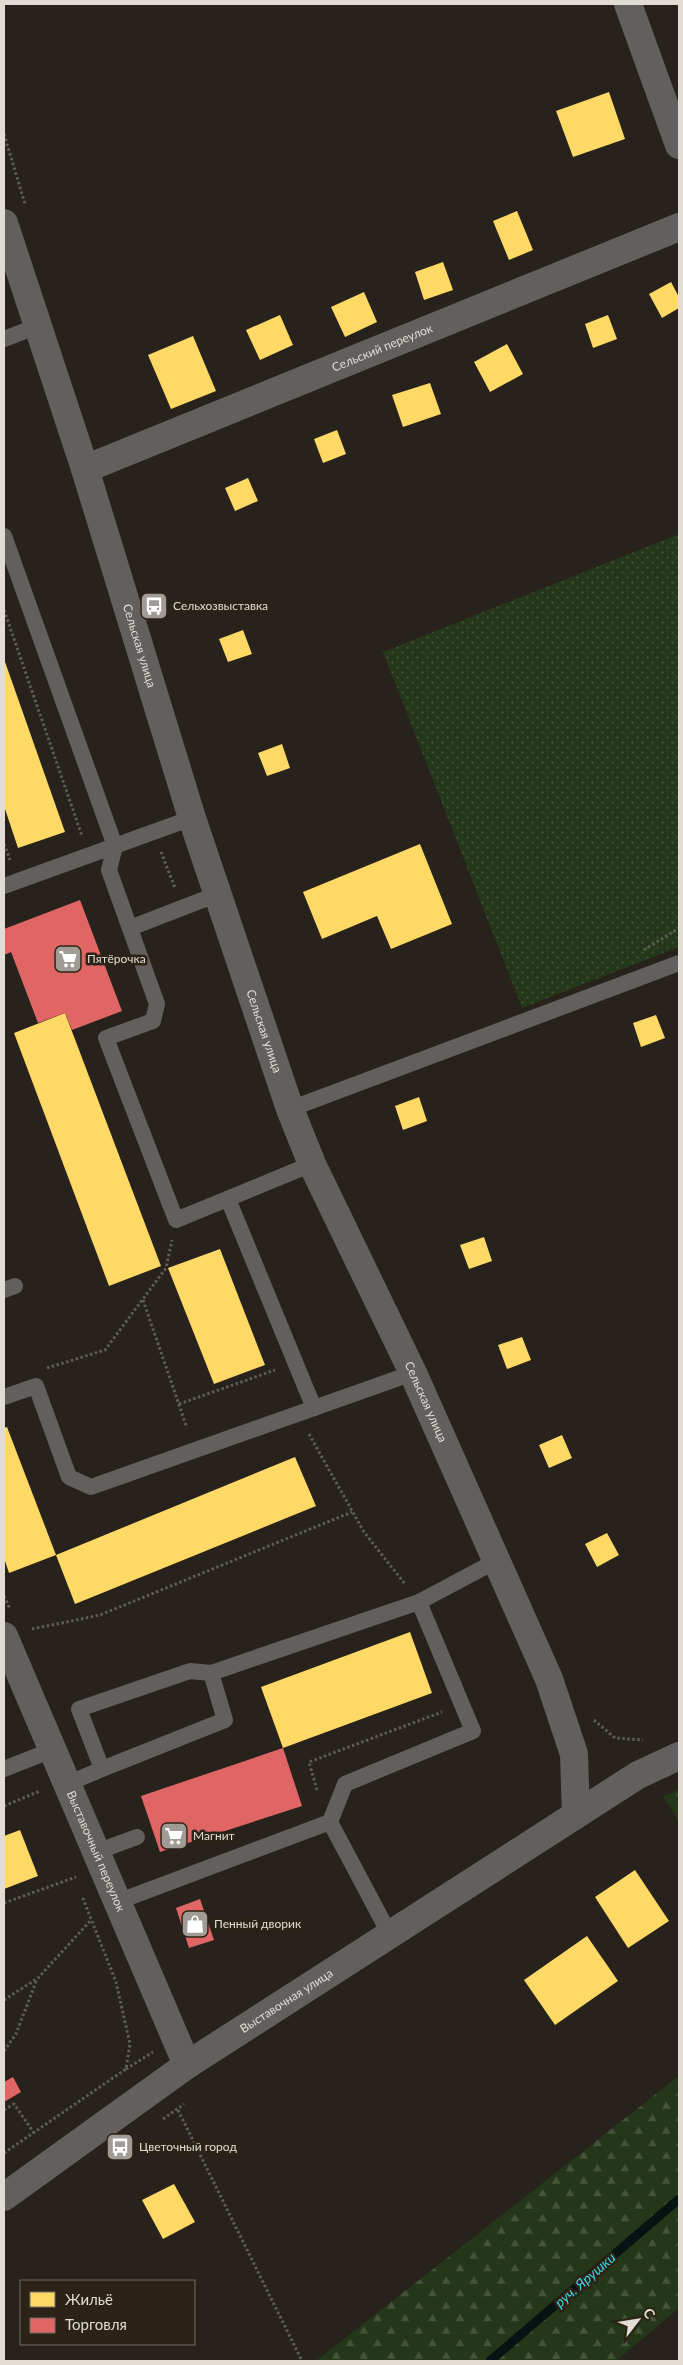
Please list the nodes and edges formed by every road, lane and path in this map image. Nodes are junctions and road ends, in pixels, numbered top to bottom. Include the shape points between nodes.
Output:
1 (628, 4) edge
2 (4, 134) edge
3 (679, 146) edge
4 (15, 216) edge
5 (679, 227) edge
6 (38, 326) junction
7 (4, 339) edge
8 (85, 469) junction
9 (4, 536) edge
10 (4, 610) edge
11 (192, 818) junction
12 (115, 846) junction
13 (88, 855) junction
14 (4, 886) edge
15 (218, 894) junction
16 (130, 928) junction
17 (679, 963) edge
18 (290, 1109) junction
19 (312, 1164) junction
20 (228, 1199) junction
21 (176, 1220) junction
22 (143, 1299) junction
23 (295, 1362) junction
24 (412, 1373) junction
25 (36, 1386) junction
26 (4, 1397) edge
27 (179, 1404) junction
28 (314, 1408) junction
29 (298, 1414) junction
30 (196, 1452) junction
31 (352, 1512) junction
32 (496, 1561) junction
33 (420, 1602) junction
34 (16, 1633) edge
35 (211, 1673) junction
36 (446, 1711) dead end
37 (593, 1719) dead end
38 (52, 1750) junction
39 (27, 1760) junction
40 (668, 1761) edge
41 (4, 1769) edge
42 (102, 1769) junction
43 (67, 1784) junction
44 (318, 1790) dead end
45 (4, 1806) edge
46 (576, 1815) junction
47 (330, 1822) junction
48 (137, 1837) dead end
49 (99, 1860) junction
50 (71, 1868) dead end
51 (75, 1878) junction
52 (78, 1886) dead end
53 (81, 1894) dead end
54 (117, 1902) junction
55 (4, 1903) edge
56 (91, 1919) junction
57 (390, 1934) junction
58 (38, 1978) junction
59 (4, 2000) edge
60 (4, 2051) edge
61 (187, 2066) junction
62 (4, 2110) edge
63 (178, 2110) dead end
64 (34, 2134) junction
65 (4, 2152) edge
66 (4, 2197) edge
67 (302, 2361) edge

1 - 3 street
2 - 4 path
4 - 6 street, Сельская улица
5 - 8 street, Сельский переулок
6 - 7 lane
6 - 8 street, Сельская улица
8 - 11 street, Сельская улица
9 - 12 lane
10 - 13 path
11 - 12 lane
11 - 15 street, Сельская улица
12 - 13 lane
12 - 16 lane via 109,870
13 - 14 lane
15 - 16 lane
15 - 18 street, Сельская улица
16 - 21 lane via 157,1004 152,1021 106,1038
17 - 18 lane
18 - 19 street, Сельская улица
19 - 20 lane
19 - 24 street, Сельская улица
20 - 21 lane
20 - 23 lane
21 - 22 path via 166,1268
22 - 25 path via 104,1350 43,1370
22 - 27 path
23 - 27 path
23 - 28 lane
24 - 28 lane
24 - 32 street, Сельская улица
25 - 26 lane
25 - 30 lane via 69,1477 91,1487
27 - 30 path
28 - 29 lane
29 - 30 lane
29 - 31 path
31 - 33 path
31 - 34 path via 100,1615
32 - 33 lane
32 - 46 street, Сельская улица via 549,1679 574,1754
33 - 35 lane
33 - 47 lane via 473,1732 345,1784
34 - 38 street, Выставочный переулок
35 - 42 lane via 226,1720
35 - 42 lane via 190,1671 79,1709
36 - 44 path via 309,1762
37 - 40 path via 615,1738 644,1740
38 - 39 lane
38 - 43 street, Выставочный переулок
39 - 41 lane
39 - 45 path via 40,1793
40 - 46 street, Выставочная улица via 638,1775
42 - 43 lane
43 - 49 street, Выставочный переулок
46 - 57 street, Выставочная улица
47 - 54 lane
47 - 57 lane
48 - 49 lane
49 - 51 path
49 - 54 street, Выставочный переулок
50 - 51 path
51 - 52 path
51 - 55 path
53 - 56 path
54 - 56 path
54 - 61 street, Выставочный переулок
56 - 58 path
56 - 64 path via 116,1982 130,2044 126,2069
57 - 61 street, Выставочная улица
58 - 59 path
58 - 60 path via 16,2034
61 - 66 street, Выставочная улица
62 - 64 path via 14,2104
63 - 67 path
64 - 65 path

